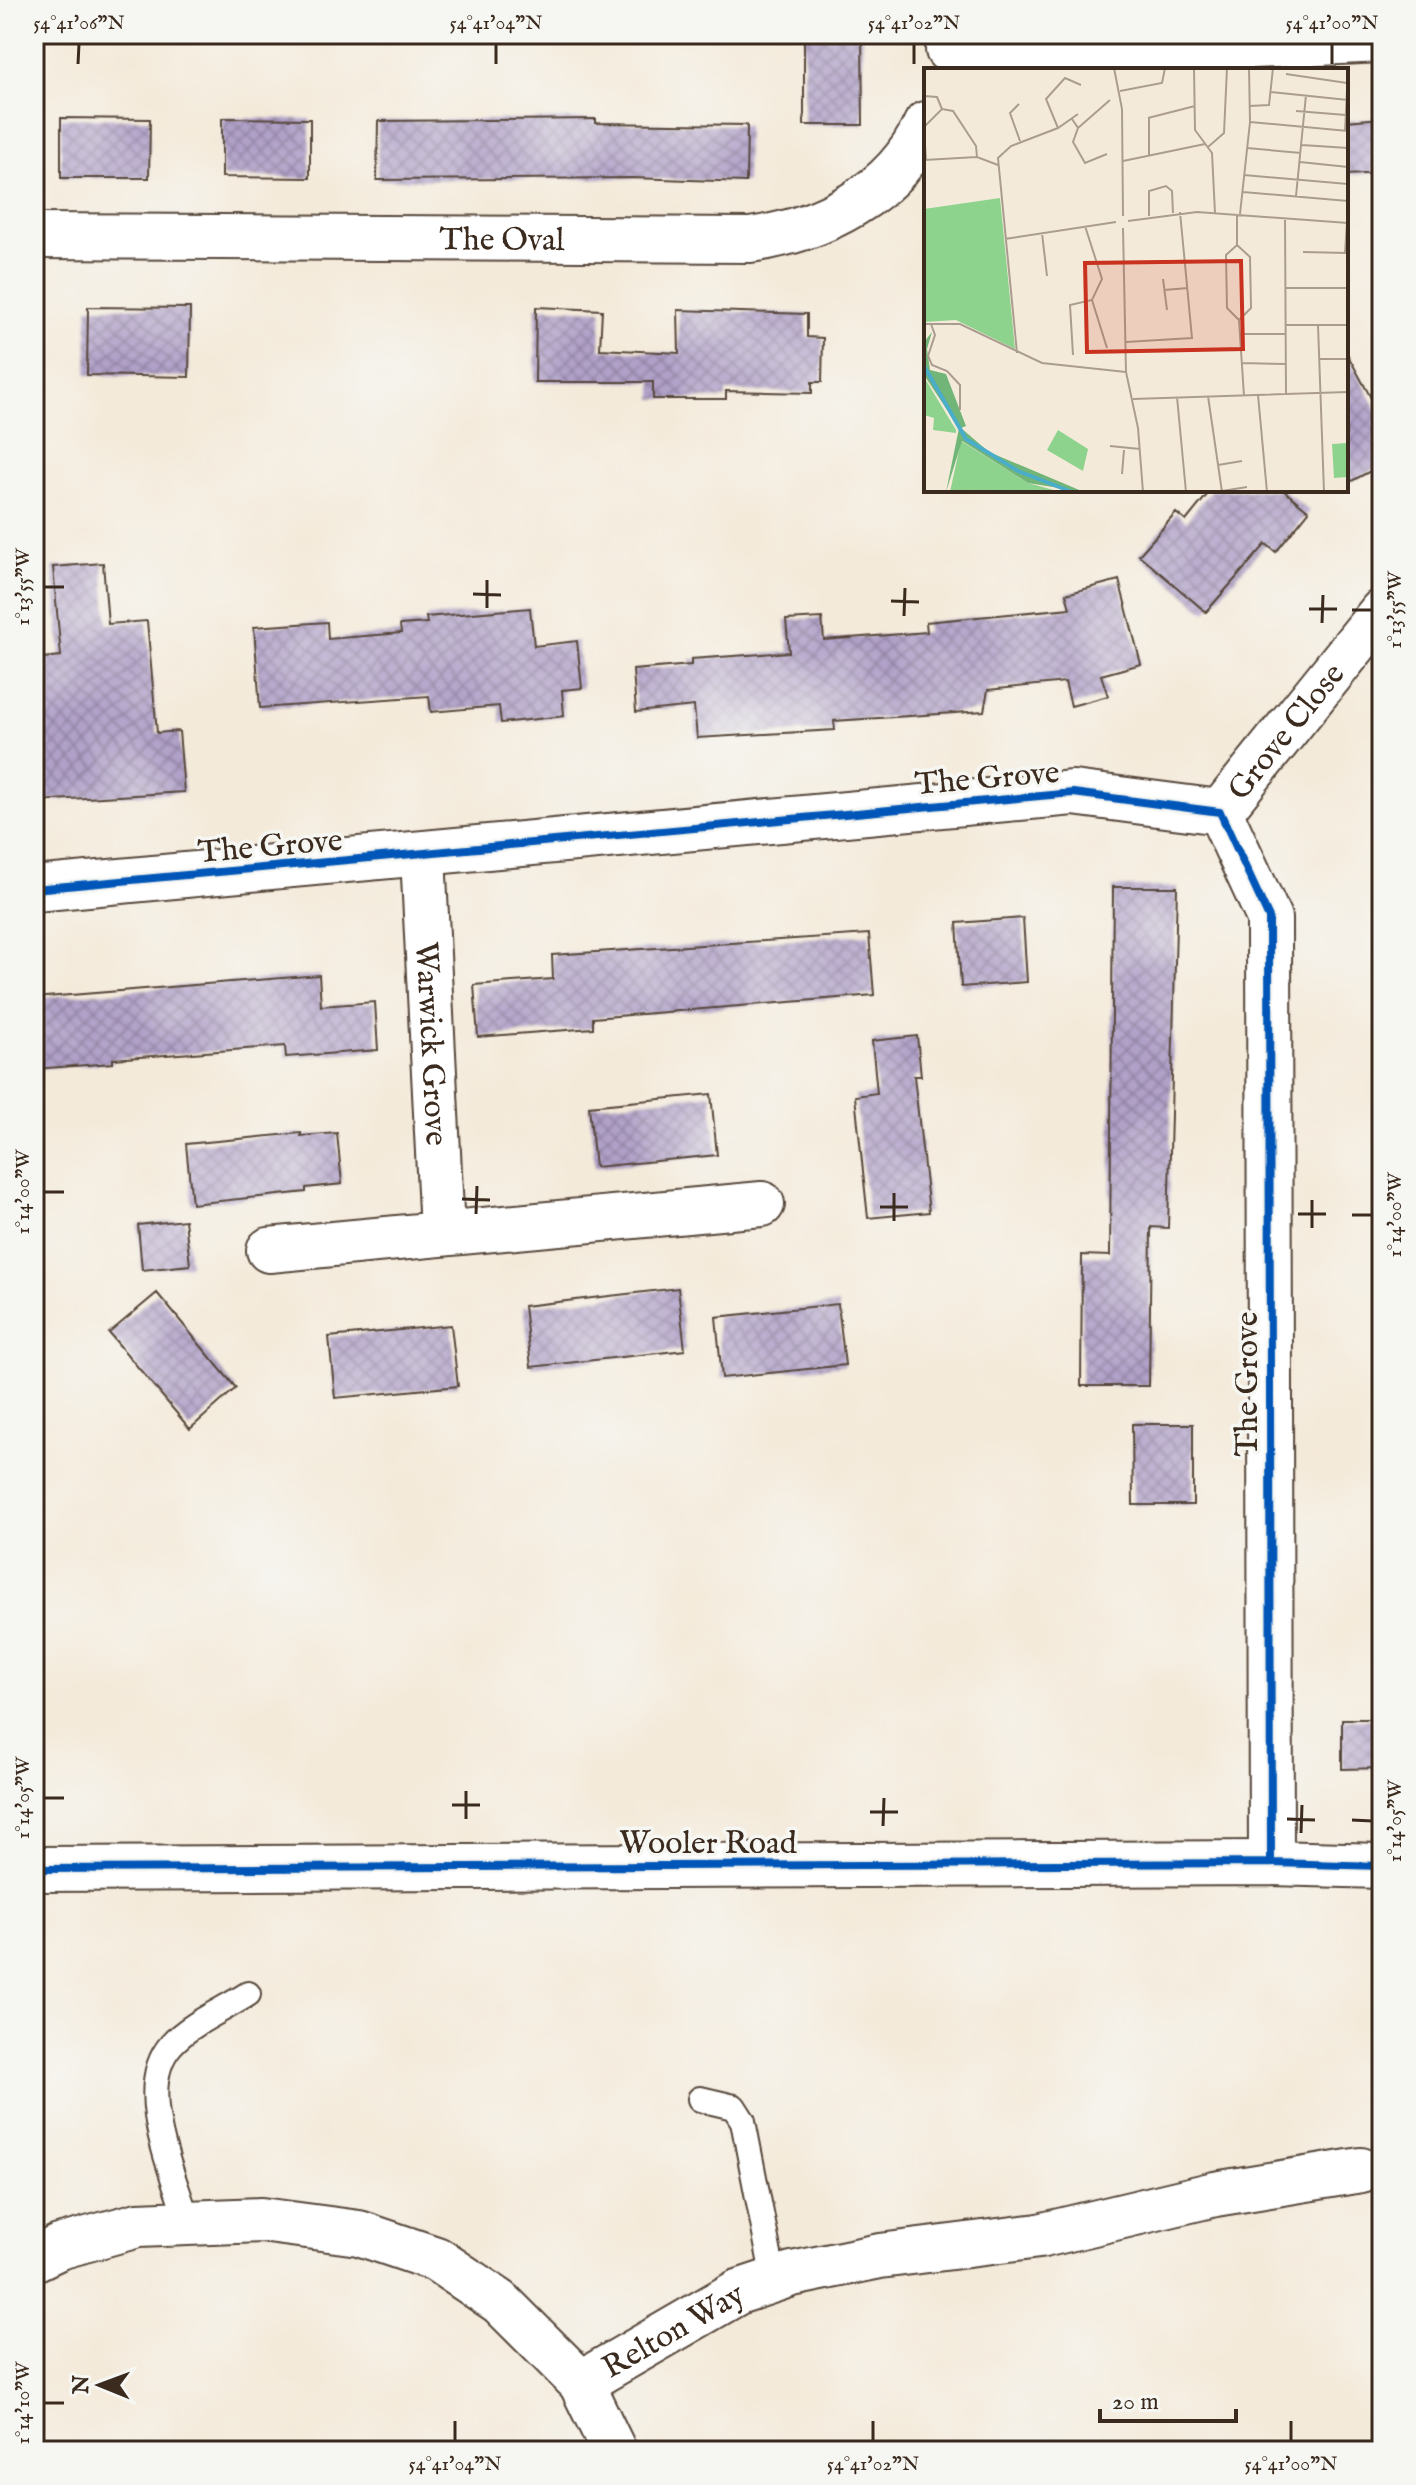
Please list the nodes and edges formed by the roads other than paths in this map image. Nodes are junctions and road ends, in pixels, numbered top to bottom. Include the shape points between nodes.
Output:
1 (1382, 40) edge
2 (1166, 42) edge
3 (947, 51) edge
4 (924, 127) edge
5 (34, 236) edge
6 (1382, 611) edge
7 (1220, 812) junction
8 (423, 856) junction
9 (34, 889) edge
10 (762, 1204) dead end
11 (442, 1231) junction
12 (269, 1250) dead end
13 (1271, 1863) junction
14 (1382, 1866) edge
15 (34, 1869) edge
16 (248, 1994) dead end
17 (700, 2099) dead end
18 (1361, 2170) dead end
19 (188, 2223) junction
20 (34, 2259) edge
21 (774, 2280) junction
22 (581, 2383) junction
23 (614, 2451) edge

1 - 2 street
2 - 3 street
4 - 5 street, The Oval via 890,177 849,207 787,235 750,240
6 - 7 street, Grove Close
7 - 8 street, The Grove via 1073,793
7 - 13 street, The Grove via 1269,918
8 - 9 street, The Grove
8 - 11 street, Warwick Grove
10 - 11 street
11 - 12 street
13 - 14 street, Wooler Road
13 - 15 street, Wooler Road
16 - 19 lane via 173,2042 155,2076 157,2118
17 - 21 lane via 725,2102 743,2121
18 - 21 street, Relton Way via 1215,2194 1039,2236 880,2256
19 - 20 street, Relton Way via 138,2225
19 - 22 street, Relton Way via 261,2220 359,2233 436,2259 500,2302
21 - 22 street, Relton Way via 684,2320
22 - 23 street

